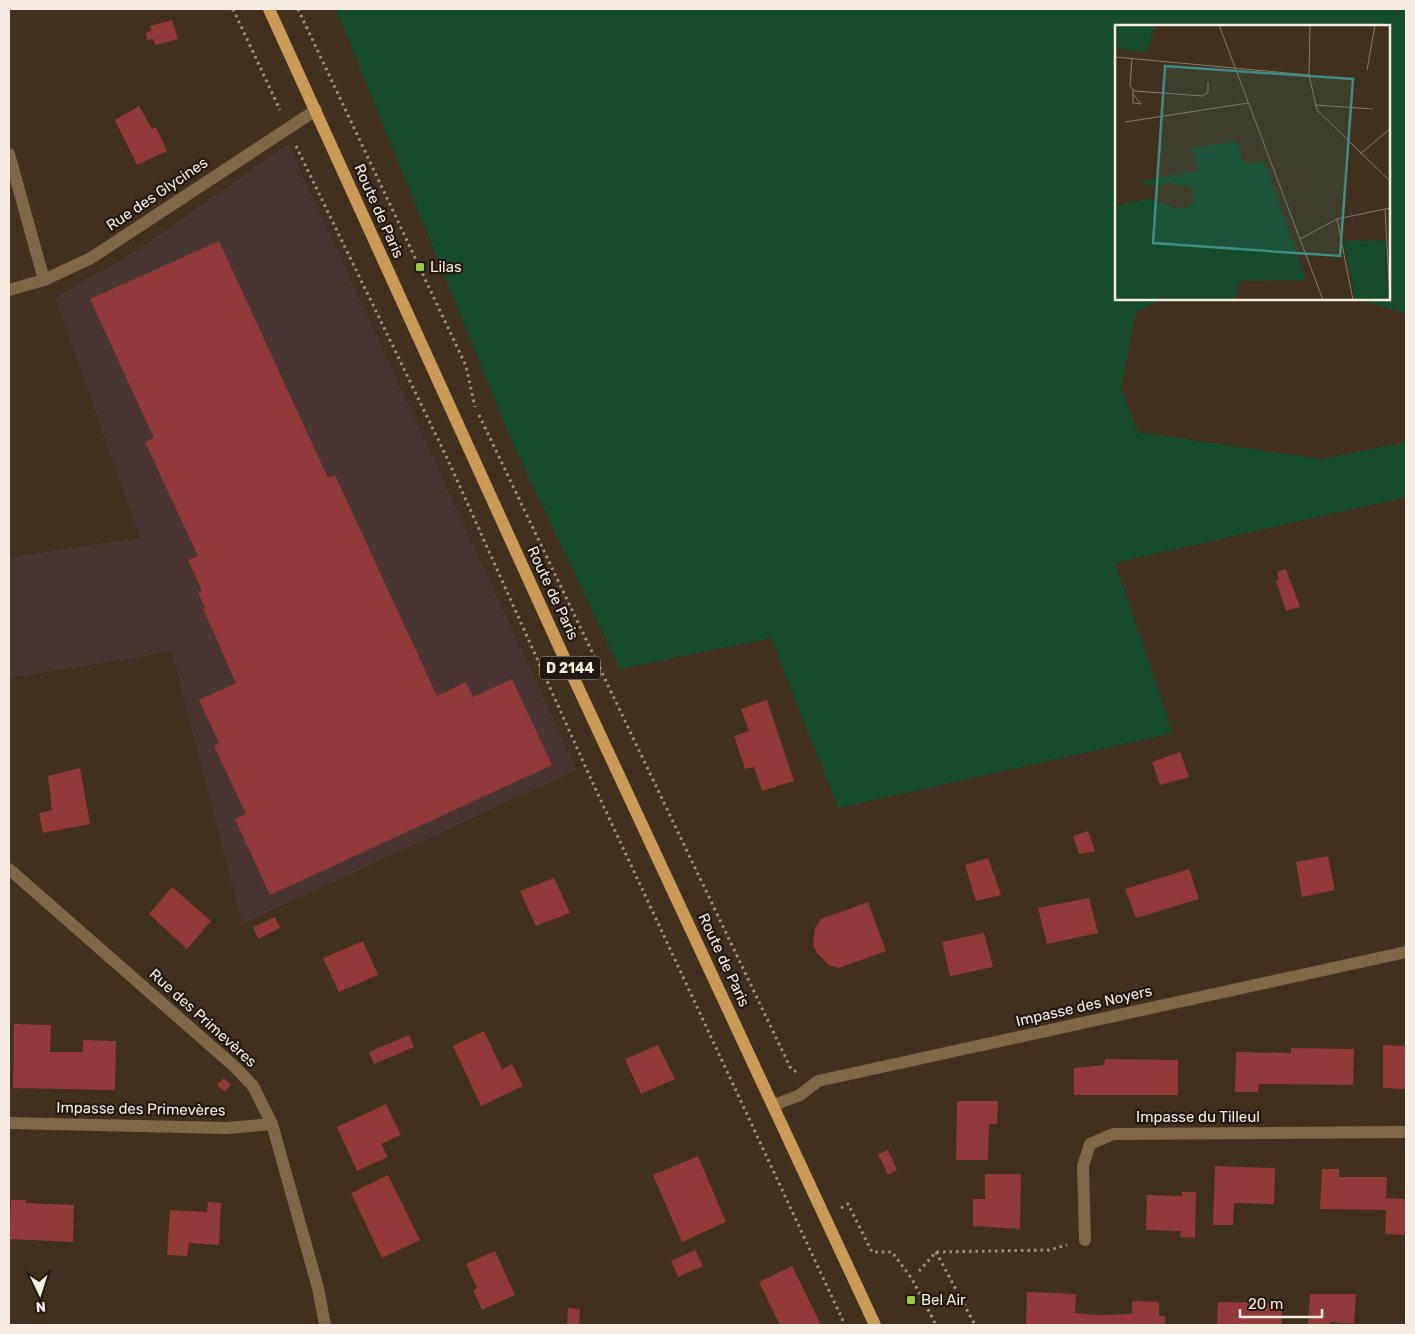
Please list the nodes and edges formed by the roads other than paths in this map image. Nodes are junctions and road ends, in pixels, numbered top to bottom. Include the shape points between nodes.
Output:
1 (269, 9) edge
2 (316, 110) junction
3 (9, 154) edge
4 (44, 280) junction
5 (9, 290) edge
6 (9, 869) edge
7 (1406, 952) edge
8 (774, 1105) junction
9 (9, 1123) edge
10 (272, 1124) junction
11 (1406, 1132) edge
12 (1085, 1240) road end
13 (325, 1325) edge
14 (875, 1325) edge

1 - 2 main road, Route de Paris / D 2144
2 - 4 street, Rue des Glycines via 91,258
2 - 8 main road, Route de Paris / D 2144 via 562,653
3 - 4 street
4 - 5 street, Rue des Glycines
6 - 10 street, Rue des Primevères via 235,1067 253,1086
7 - 8 street, Impasse des Noyers via 818,1081 800,1096
8 - 14 main road, Route de Paris / D 2144
9 - 10 street, Impasse des Primevères via 227,1128
10 - 13 street, Rue des Primevères via 318,1288
11 - 12 street, Impasse du Tilleul via 1113,1134 1090,1144 1083,1166

